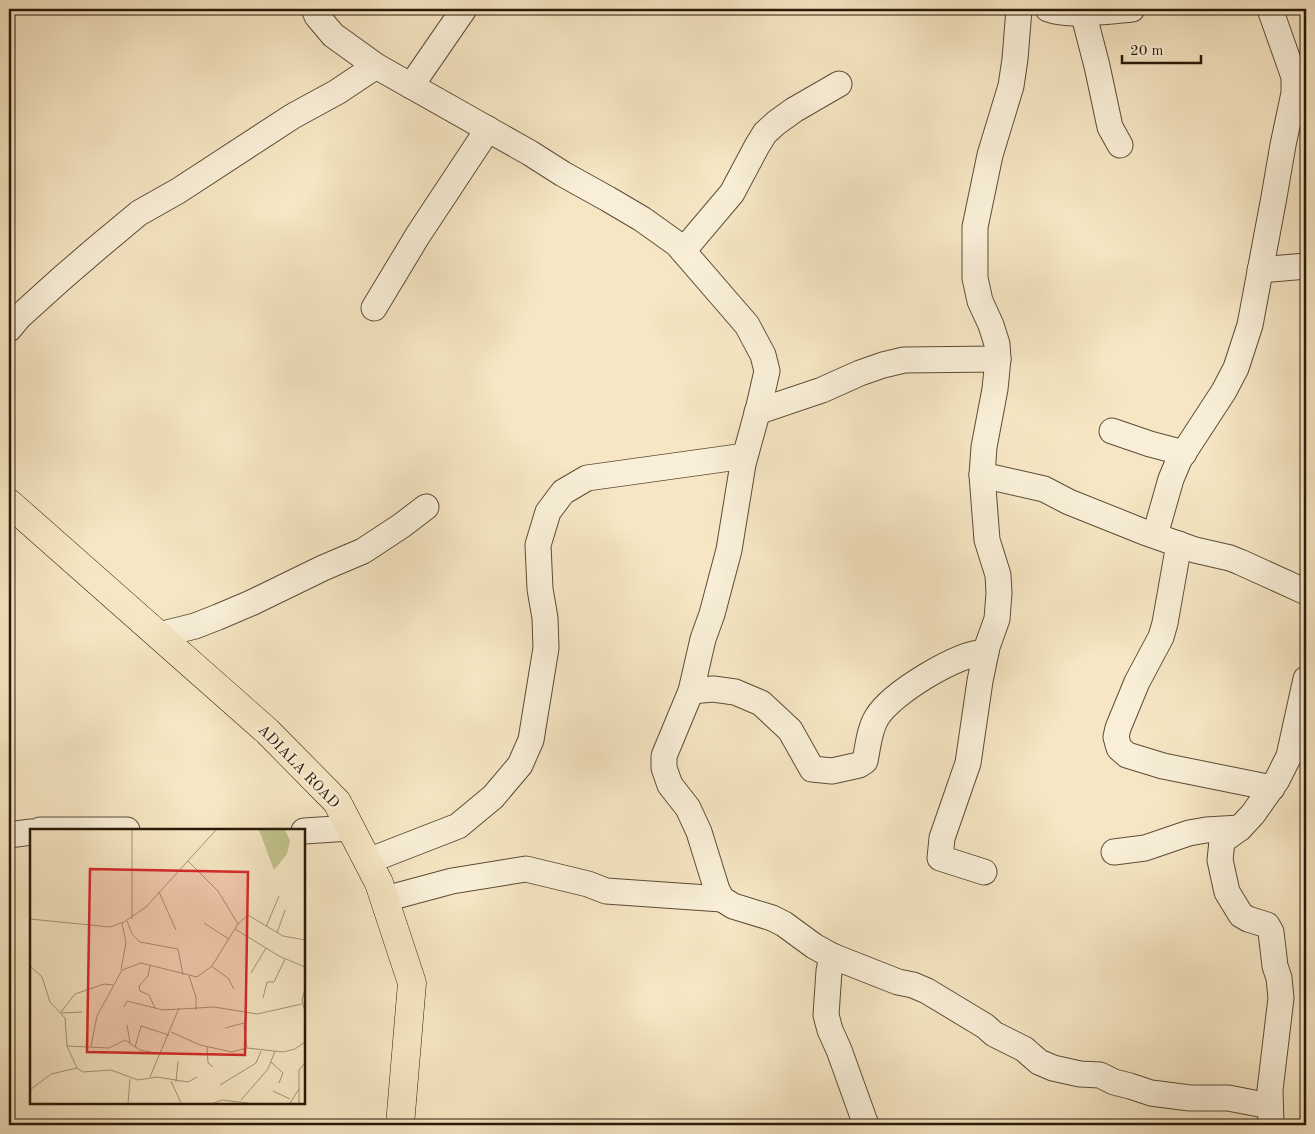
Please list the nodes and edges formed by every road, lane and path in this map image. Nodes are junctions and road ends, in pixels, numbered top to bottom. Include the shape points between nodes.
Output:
1 (314, 9) edge
2 (464, 9) edge
3 (1019, 9) edge
4 (1048, 9) edge
5 (1132, 9) edge
6 (1270, 9) edge
7 (1083, 12) junction
8 (376, 66) junction
9 (840, 84) dead end
10 (411, 86) junction
11 (488, 129) junction
12 (1120, 146) dead end
13 (683, 251) junction
14 (1306, 266) edge
15 (1260, 270) junction
16 (374, 308) dead end
17 (9, 329) edge
18 (998, 359) junction
19 (757, 412) junction
20 (1112, 431) dead end
21 (1184, 453) junction
22 (745, 456) junction
23 (982, 475) junction
24 (9, 503) edge
25 (426, 507) dead end
26 (1155, 535) junction
27 (1179, 544) junction
28 (1306, 592) edge
29 (159, 635) junction
30 (986, 652) junction
31 (1306, 679) edge
32 (691, 691) junction
33 (1272, 788) junction
34 (351, 828) junction
35 (1240, 828) junction
36 (30, 832) edge
37 (305, 832) edge
38 (9, 835) edge
39 (1114, 852) dead end
40 (368, 861) junction
41 (984, 872) dead end
42 (385, 899) junction
43 (722, 899) junction
44 (832, 956) junction
45 (1270, 1115) edge
46 (400, 1125) edge
47 (866, 1125) edge

1 - 8 street via 333,34
2 - 10 street
3 - 18 street via 1011,86 990,155 975,227 975,278 980,301 997,344
4 - 7 street
5 - 7 street
6 - 15 street via 1294,77 1294,93
7 - 12 street via 1110,127
8 - 10 street
8 - 17 street via 139,213 61,279
9 - 13 street via 794,110 765,133 732,193
10 - 11 street
11 - 13 street via 642,219
11 - 16 street
13 - 19 street via 747,325 763,355 767,371
14 - 15 street
15 - 21 street via 1250,325 1236,368
18 - 19 street via 904,360 868,370
18 - 23 street
19 - 22 street
20 - 21 street
21 - 26 street via 1171,478
22 - 32 street via 730,550
22 - 40 street via 587,478 563,492 548,512 538,545 546,648 531,740 520,765 493,797 458,826
23 - 26 street via 1044,489
23 - 30 street via 987,540 998,575 999,593 997,619
24 - 29 main road, ADIALA ROAD
25 - 29 street via 362,551 251,604 195,626
26 - 27 street
27 - 28 street via 1230,558
27 - 33 street via 1161,638 1137,682 1118,728 1119,748 1127,755 1163,766
29 - 34 main road, ADIALA ROAD via 267,731 337,802
30 - 32 street via 977,652 948,664 897,696 876,718 865,761 832,771 812,769 790,730 762,703 735,692 713,688
30 - 41 street via 968,762 940,849 940,858
31 - 33 street via 1289,756
32 - 43 street via 664,756 664,768 670,785 688,808
33 - 35 street
34 - 37 street
34 - 40 main road, ADIALA ROAD
35 - 39 street via 1189,833 1144,848
35 - 45 street via 1222,841 1220,860 1227,892 1241,915 1267,925 1271,932 1281,998
36 - 38 street
40 - 42 main road, ADIALA ROAD
42 - 43 street via 452,881 526,869 606,891
42 - 46 main road, ADIALA ROAD via 412,983
43 - 44 street via 784,924
44 - 45 street via 927,991 1053,1068 1100,1075 1151,1093 1228,1098
44 - 47 street via 826,1015

